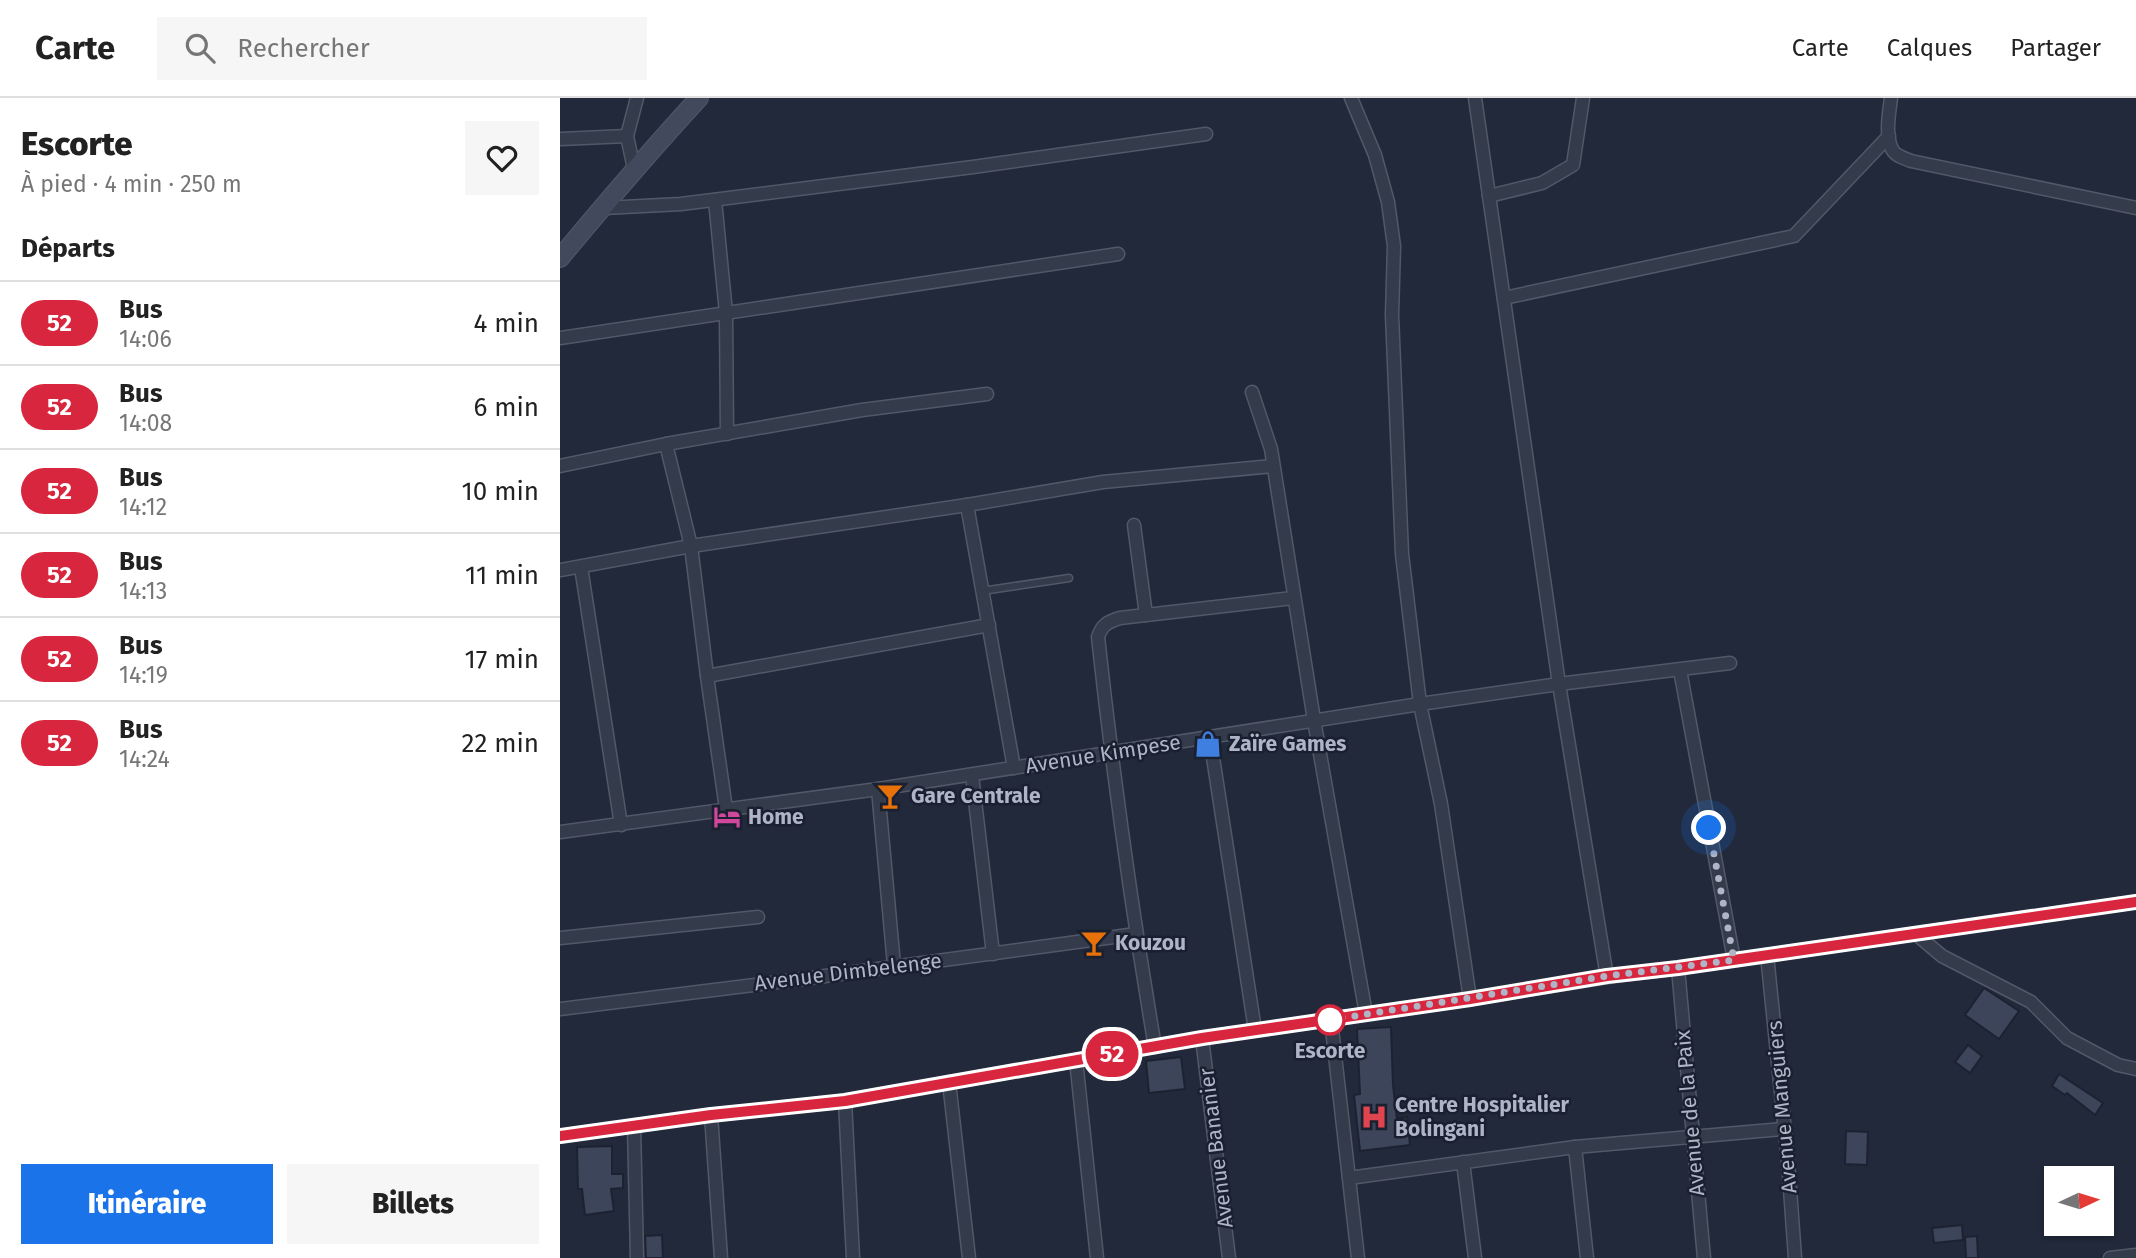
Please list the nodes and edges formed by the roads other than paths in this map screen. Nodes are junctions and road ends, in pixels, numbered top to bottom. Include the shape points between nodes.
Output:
1 (636, 98) edge
2 (699, 98) edge
3 (1351, 98) edge
4 (1475, 98) edge
5 (1583, 98) edge
6 (1891, 98) edge
7 (1206, 134) dead end
8 (626, 136) junction
9 (1889, 136) junction
10 (560, 139) edge
11 (634, 169) junction
12 (1489, 196) junction
13 (715, 200) junction
14 (604, 208) junction
15 (2136, 208) edge
16 (1118, 254) dead end
17 (560, 258) edge
18 (1504, 298) junction
19 (726, 313) junction
20 (560, 338) edge
21 (1252, 392) dead end
22 (987, 394) dead end
23 (727, 434) junction
24 (666, 444) junction
25 (560, 466) edge
26 (1273, 466) junction
27 (967, 505) junction
28 (1134, 525) dead end
29 (691, 546) junction
30 (581, 566) junction
31 (560, 570) edge
32 (1069, 578) dead end
33 (982, 591) junction
34 (1293, 598) junction
35 (1146, 615) junction
36 (989, 625) junction
37 (1730, 663) dead end
38 (1680, 670) junction
39 (707, 676) junction
40 (1559, 684) junction
41 (1420, 704) junction
42 (1314, 720) junction
43 (1210, 738) junction
44 (1111, 752) junction
45 (1014, 768) junction
46 (972, 775) junction
47 (878, 789) junction
48 (726, 809) junction
49 (621, 825) junction
50 (560, 832) edge
51 (2136, 902) edge
52 (758, 917) dead end
53 (1136, 934) junction
54 (1916, 934) junction
55 (560, 937) edge
56 (993, 954) junction
57 (1767, 955) junction
58 (1734, 960) junction
59 (894, 965) junction
60 (1678, 968) junction
61 (1607, 976) junction
62 (1470, 999) junction
63 (560, 1009) edge
64 (1366, 1014) junction
65 (1331, 1020) junction
66 (1255, 1030) junction
67 (1202, 1038) junction
68 (1156, 1047) junction
69 (1076, 1060) junction
70 (2136, 1069) edge
71 (949, 1083) junction
72 (845, 1101) junction
73 (711, 1115) junction
74 (634, 1126) junction
75 (1784, 1129) junction
76 (560, 1136) edge
77 (1692, 1137) junction
78 (1576, 1147) junction
79 (1463, 1162) junction
80 (1349, 1178) junction
81 (2136, 1255) edge
82 (637, 1258) edge
83 (721, 1258) edge
84 (853, 1258) edge
85 (969, 1258) edge
86 (1097, 1258) edge
87 (1229, 1258) edge
88 (1358, 1258) edge
89 (1475, 1258) edge
90 (1587, 1258) edge
91 (1704, 1258) edge
92 (1795, 1258) edge
93 (2110, 1258) edge

1 - 8 street
2 - 11 main road
3 - 41 street via 1375,155 1394,246 1392,315 1402,554
4 - 12 street
5 - 12 street via 1573,165 1542,183
6 - 9 street
7 - 13 street
8 - 10 street
8 - 11 street
9 - 15 street via 1892,150 1911,161
9 - 18 street via 1794,236
11 - 14 main road
12 - 18 street
13 - 14 street
13 - 19 street
14 - 17 main road
16 - 19 street
18 - 40 street
19 - 20 street
19 - 23 street
21 - 26 street
22 - 23 street
23 - 24 street
24 - 25 street
24 - 29 street
26 - 27 street via 1103,482
26 - 34 street
27 - 29 street
27 - 33 street
28 - 35 street
29 - 30 street
29 - 39 street
30 - 31 street
30 - 49 street
32 - 33 lane
33 - 36 street
34 - 35 street
34 - 42 street
35 - 44 street via 1107,621 1098,638
36 - 39 street
36 - 45 street
37 - 38 street, Avenue Kimpese
38 - 40 street, Avenue Kimpese
38 - 58 street
39 - 48 street
40 - 41 street, Avenue Kimpese
40 - 61 street
41 - 42 street, Avenue Kimpese
41 - 62 street via 1441,804
42 - 43 street, Avenue Kimpese
42 - 64 street
43 - 44 street, Avenue Kimpese
43 - 66 street
44 - 45 street, Avenue Kimpese
44 - 53 street
45 - 46 street, Avenue Kimpese
46 - 47 street, Avenue Kimpese
46 - 56 street
47 - 48 street, Avenue Kimpese
47 - 59 street
48 - 49 street, Avenue Kimpese
49 - 50 street, Avenue Kimpese
51 - 54 street
52 - 55 street
53 - 56 street, Avenue Dimbelenge
53 - 68 street
54 - 57 street
54 - 70 street via 1942,956 2031,1002 2067,1038 2118,1065
56 - 59 street, Avenue Dimbelenge
57 - 58 street
57 - 75 street, Avenue Manguiers
58 - 60 street
59 - 63 street, Avenue Dimbelenge
60 - 61 street
60 - 77 street, Avenue de la Paix
61 - 62 street
62 - 64 street
64 - 65 street
65 - 66 street
65 - 80 street
66 - 67 street
67 - 68 street
67 - 87 street, Avenue Bananier
68 - 69 street
69 - 71 street
69 - 86 street
71 - 72 street
71 - 85 street
72 - 73 street
72 - 84 street
73 - 74 street
73 - 83 street
74 - 76 street
74 - 82 street
75 - 77 street
75 - 92 street, Avenue Manguiers
77 - 78 street
77 - 91 street, Avenue de la Paix
78 - 79 street
78 - 90 street
79 - 80 street
79 - 89 street
80 - 88 street
81 - 93 street

